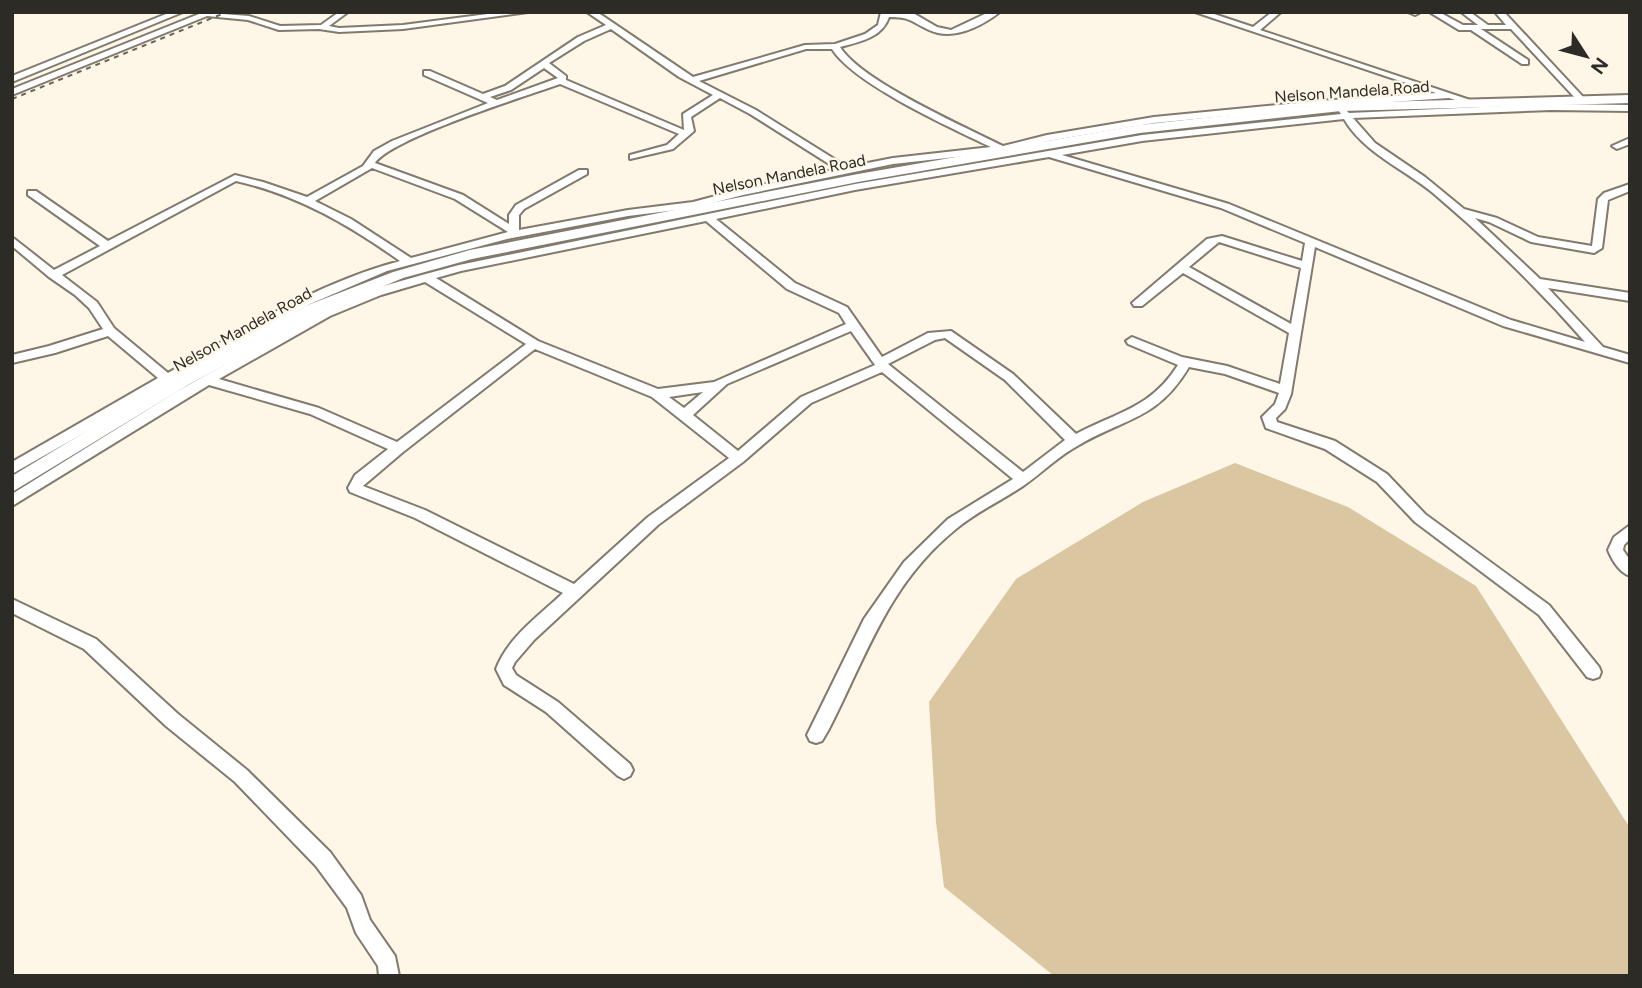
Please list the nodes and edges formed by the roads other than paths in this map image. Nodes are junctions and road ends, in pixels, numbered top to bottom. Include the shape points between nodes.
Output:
1 (179, 12) edge
2 (344, 12) edge
3 (524, 12) edge
4 (591, 12) edge
5 (996, 12) edge
6 (1199, 12) edge
7 (1277, 12) edge
8 (1465, 12) edge
9 (1499, 12) edge
10 (206, 13) edge
11 (1435, 13) edge
12 (885, 14) edge
13 (611, 26) junction
14 (323, 27) junction
15 (1486, 27) junction
16 (1513, 27) junction
17 (1473, 28) junction
18 (1255, 30) junction
19 (835, 46) junction
20 (1525, 62) dead end
21 (544, 64) junction
22 (427, 73) dead end
23 (12, 79) edge
24 (692, 80) junction
25 (560, 81) junction
26 (12, 92) edge
27 (720, 94) junction
28 (1450, 95) junction
29 (483, 97) junction
30 (1581, 99) junction
31 (1630, 99) edge
32 (1471, 102) junction
33 (498, 104) junction
34 (1630, 108) edge
35 (1343, 111) junction
36 (686, 134) junction
37 (1630, 141) edge
38 (1617, 146) dead end
39 (1001, 149) junction
40 (1042, 150) junction
41 (633, 157) dead end
42 (372, 165) junction
43 (583, 172) dead end
44 (851, 174) junction
45 (1630, 187) edge
46 (32, 193) dead end
47 (309, 200) junction
48 (1458, 211) junction
49 (709, 218) junction
50 (515, 232) junction
51 (13, 242) edge
52 (1311, 242) junction
53 (106, 245) junction
54 (409, 262) junction
55 (1308, 267) junction
56 (1182, 268) junction
57 (53, 275) junction
58 (426, 277) junction
59 (1535, 282) junction
60 (1630, 297) edge
61 (1138, 303) dead end
62 (854, 325) junction
63 (110, 331) junction
64 (1296, 332) junction
65 (1132, 341) dead end
66 (534, 344) junction
67 (1598, 349) junction
68 (12, 359) edge
69 (1630, 359) edge
70 (1185, 363) junction
71 (882, 365) junction
72 (167, 379) junction
73 (207, 380) junction
74 (715, 386) junction
75 (1285, 390) junction
76 (657, 394) junction
77 (684, 416) junction
78 (1074, 441) junction
79 (398, 449) junction
80 (738, 458) junction
81 (12, 469) edge
82 (1023, 479) junction
83 (12, 485) edge
84 (12, 501) edge
85 (1630, 531) edge
86 (1630, 570) edge
87 (573, 591) junction
88 (12, 606) edge
89 (1593, 672) dead end
90 (816, 735) dead end
91 (624, 770) dead end
92 (389, 976) edge

1 - 23 street
2 - 14 street
3 - 14 street via 397,28
4 - 13 street
5 - 12 street via 945,33 910,15
6 - 18 street
7 - 18 street
8 - 15 street
9 - 16 street
10 - 14 street via 249,18 284,29
10 - 26 street
11 - 17 street via 1460,27
12 - 19 street via 878,30
13 - 21 street via 559,51
13 - 24 street
15 - 16 street
15 - 17 street
16 - 30 street
17 - 20 street
18 - 28 street
19 - 24 street via 797,49
19 - 39 street via 839,56 865,76
21 - 25 street via 563,78
21 - 29 street via 508,88
22 - 29 street
24 - 27 street
25 - 33 street
25 - 36 street
27 - 36 street via 686,116
27 - 44 street
28 - 32 street
28 - 39 street via 1154,120
29 - 33 street
30 - 31 main road, Nelson Mandela Road
30 - 32 main road, Nelson Mandela Road
32 - 35 main road, Nelson Mandela Road
33 - 42 street via 396,142 377,153
34 - 35 street
35 - 40 main road, Nelson Mandela Road via 1140,129
35 - 48 street via 1368,145 1420,178
36 - 41 street via 667,148
37 - 38 street
39 - 44 street via 915,158
40 - 44 main road, Nelson Mandela Road
40 - 49 street
40 - 52 street via 1225,206
42 - 47 street
42 - 50 street via 459,197
43 - 50 street via 520,207 514,215
44 - 50 street via 693,205
44 - 83 main road, Nelson Mandela Road via 470,256 376,283 279,327
45 - 48 street via 1603,200 1594,250 1530,239 1493,220
46 - 53 street
47 - 53 street via 234,178
47 - 54 street via 367,231
48 - 59 street
49 - 58 street
49 - 62 street via 791,286 841,309
50 - 54 street
51 - 57 street
52 - 55 street
52 - 67 street via 1516,326
53 - 57 street
54 - 72 street via 306,301
55 - 56 street via 1218,238
55 - 64 street
56 - 61 street
56 - 64 street
57 - 63 street via 88,300
58 - 66 street
58 - 73 street via 337,307
59 - 60 street
59 - 67 street
62 - 71 street
62 - 74 street
63 - 68 street
63 - 72 street
64 - 75 street
65 - 70 street
66 - 76 street
66 - 79 street
67 - 69 street
70 - 75 street via 1227,370
70 - 78 street via 1174,383 1150,406
71 - 78 street via 932,336 947,334 1009,377
71 - 80 street via 806,400
71 - 82 street
72 - 81 street
73 - 79 street via 314,411
73 - 84 street
74 - 76 street
74 - 77 street
75 - 89 street via 1280,406 1269,417 1271,425 1330,444 1382,478 1420,518 1544,610
76 - 77 street
77 - 80 street
78 - 82 street
79 - 87 street via 357,483 356,490 420,514
80 - 87 street via 653,521
82 - 90 street via 967,511 918,557 864,635
85 - 86 street via 1615,547
87 - 91 street via 512,652 504,665 505,674 552,707
88 - 92 street via 90,645 258,793 323,859 349,894 363,926 388,963

